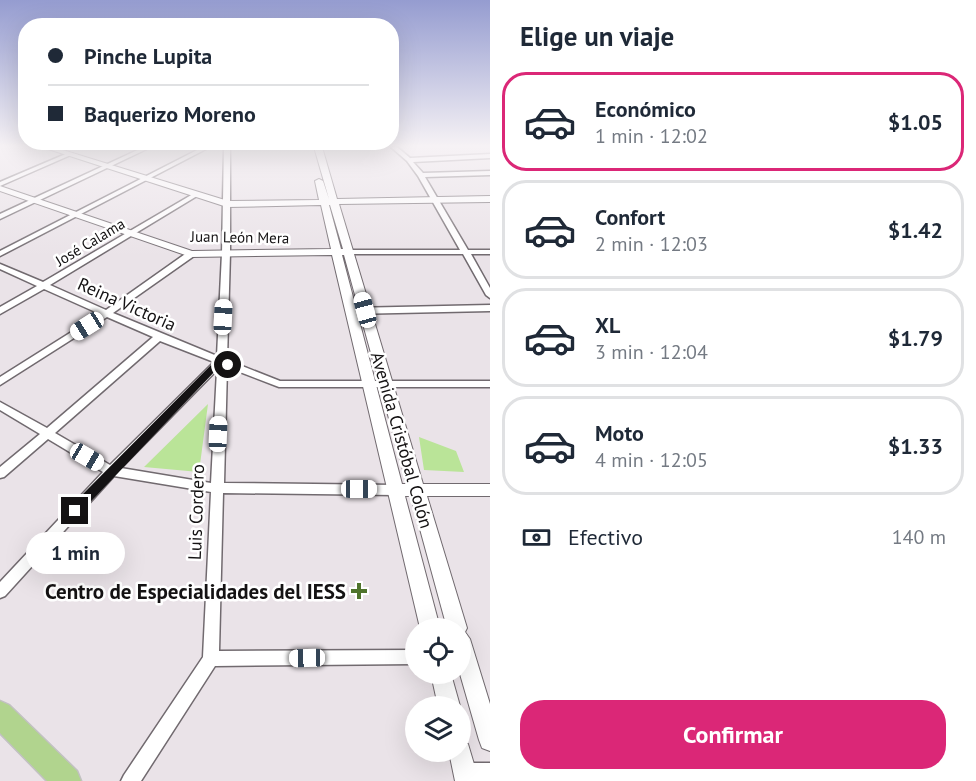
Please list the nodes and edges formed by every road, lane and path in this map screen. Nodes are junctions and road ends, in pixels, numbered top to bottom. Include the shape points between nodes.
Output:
1 (71, 183) edge
2 (137, 183) edge
3 (160, 183) edge
4 (227, 183) edge
5 (322, 183) edge
6 (325, 183) edge
7 (426, 183) edge
8 (0, 188) edge
9 (195, 195) junction
10 (490, 199) edge
11 (35, 200) junction
12 (436, 200) junction
13 (329, 203) junction
14 (227, 204) junction
15 (77, 214) junction
16 (0, 217) edge
17 (130, 233) junction
18 (336, 252) junction
19 (350, 252) junction
20 (466, 252) junction
21 (490, 252) edge
22 (226, 253) junction
23 (0, 254) edge
24 (191, 254) junction
25 (0, 266) edge
26 (44, 285) junction
27 (490, 295) edge
28 (490, 309) edge
29 (351, 310) junction
30 (365, 310) junction
31 (0, 311) edge
32 (107, 313) junction
33 (159, 337) junction
34 (221, 362) junction
35 (0, 382) edge
36 (369, 384) junction
37 (387, 384) junction
38 (490, 384) edge
39 (0, 405) edge
40 (48, 434) junction
41 (111, 471) junction
42 (0, 474) edge
43 (216, 488) junction
44 (395, 490) junction
45 (417, 490) junction
46 (490, 490) edge
47 (0, 592) edge
48 (427, 618) edge
49 (454, 618) edge
50 (405, 657) edge
51 (211, 659) junction
52 (471, 676) edge
53 (0, 714) edge
54 (490, 740) edge
55 (464, 768) edge
56 (490, 772) edge
57 (67, 781) edge
58 (130, 781) edge

1 - 11 street
2 - 15 street
3 - 9 street
4 - 14 street, Luis Cordero
5 - 13 street, Avenida Cristóbal Colón
6 - 13 street, Avenida Cristóbal Colón
7 - 12 street
8 - 11 street, Juan León Mera
9 - 14 street
9 - 17 street, José Calama
10 - 12 street
11 - 15 street, Juan León Mera
11 - 16 street
12 - 13 street
12 - 20 street
13 - 14 street
13 - 18 street, Avenida Cristóbal Colón
13 - 19 street, Avenida Cristóbal Colón
14 - 22 street, Luis Cordero
15 - 17 street, Juan León Mera
15 - 23 street
17 - 24 street, Juan León Mera
17 - 26 street, José Calama
18 - 19 street, Juan León Mera
18 - 22 street, Juan León Mera
18 - 29 street, Avenida Cristóbal Colón
19 - 20 street, Juan León Mera
19 - 30 street, Avenida Cristóbal Colón
20 - 21 street, Juan León Mera
20 - 27 street
22 - 24 street, Juan León Mera
22 - 34 street, Luis Cordero
24 - 32 street
25 - 26 street, Reina Victoria
26 - 31 street, José Calama
26 - 32 street, Reina Victoria
28 - 30 street
29 - 30 street
29 - 36 street, Avenida Cristóbal Colón
30 - 37 street, Avenida Cristóbal Colón
32 - 33 street, Reina Victoria
32 - 35 street
33 - 34 street, Reina Victoria
33 - 40 street
34 - 36 street, Reina Victoria via 279,384
34 - 41 street
34 - 43 street, Luis Cordero
36 - 37 street, Reina Victoria
36 - 44 street, Avenida Cristóbal Colón
37 - 38 street, Reina Victoria
37 - 45 street, Avenida Cristóbal Colón
39 - 40 street
40 - 41 street
40 - 42 street
41 - 43 street
41 - 47 street
43 - 44 street
43 - 51 street, Luis Cordero
44 - 45 street
44 - 48 street, Avenida Cristóbal Colón
45 - 46 street
45 - 49 street, Avenida Cristóbal Colón
50 - 51 street
51 - 58 street
52 - 54 street
53 - 57 main road
55 - 56 street

